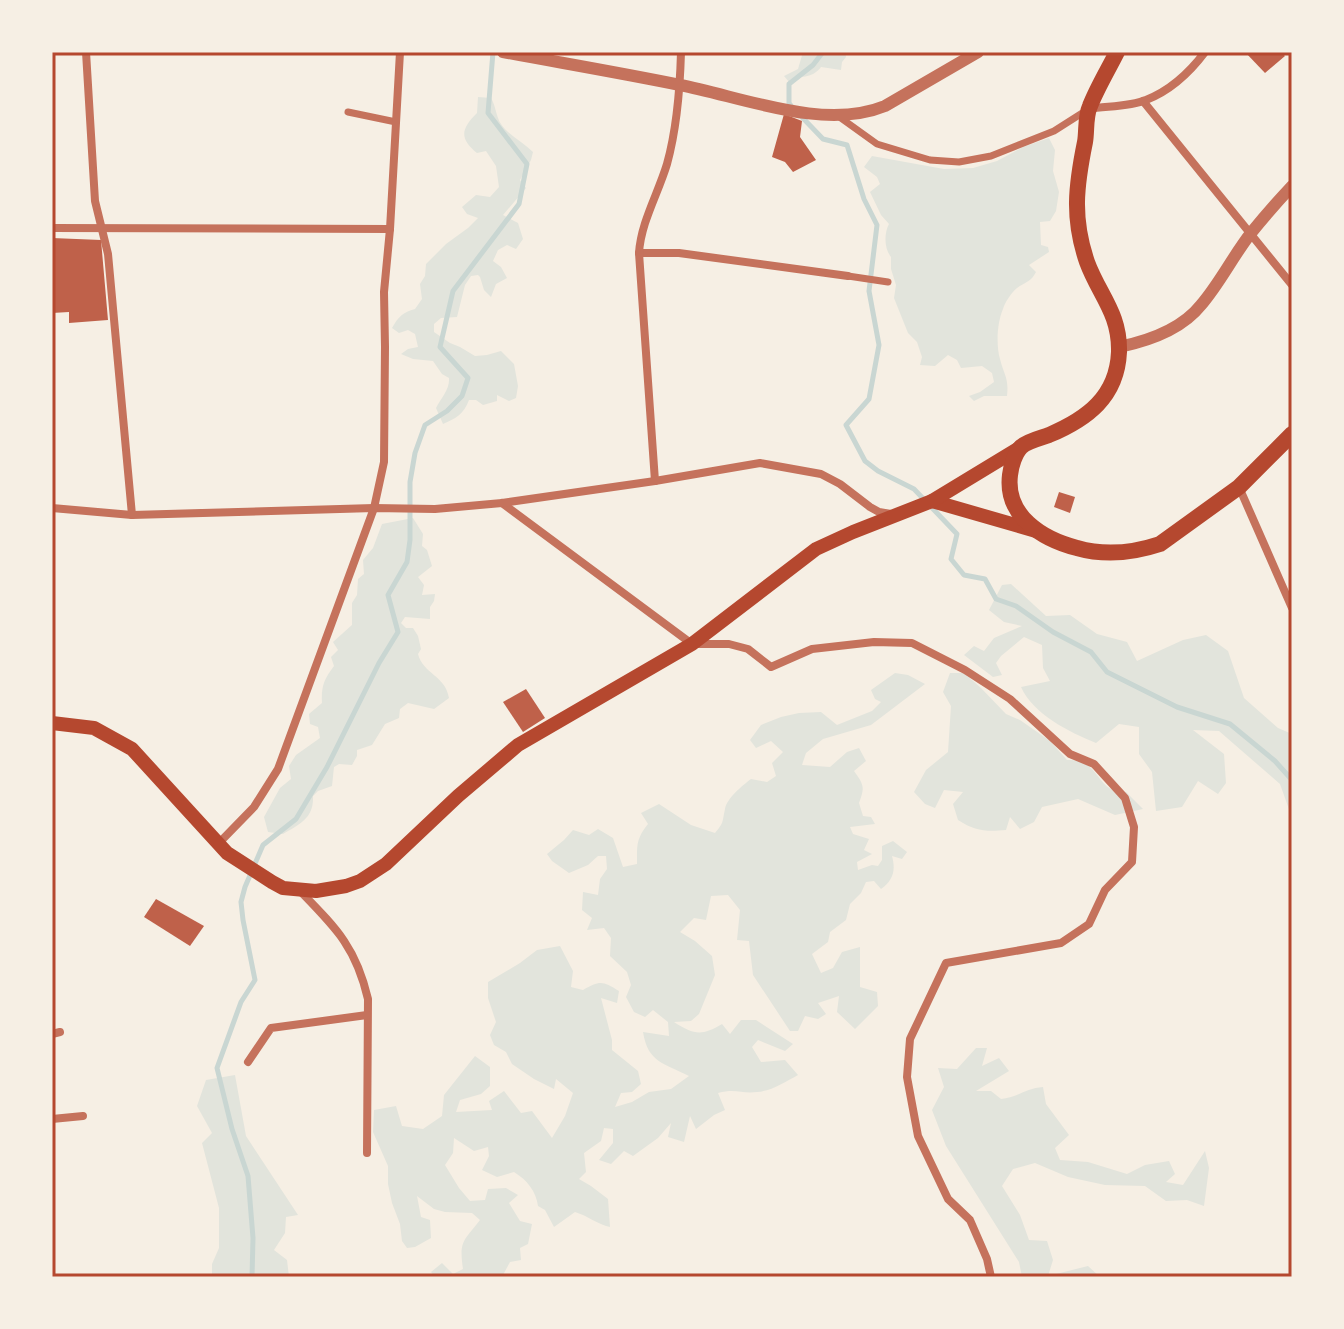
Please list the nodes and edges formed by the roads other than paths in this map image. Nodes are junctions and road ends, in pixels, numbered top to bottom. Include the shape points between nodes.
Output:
1 (86, 52) edge
2 (400, 52) edge
3 (503, 52) edge
4 (681, 52) edge
5 (978, 52) edge
6 (1117, 52) edge
7 (1205, 52) edge
8 (681, 85) junction
9 (1143, 101) junction
10 (1088, 109) junction
11 (348, 112) dead end
12 (836, 115) junction
13 (396, 122) junction
14 (1292, 186) edge
15 (102, 227) junction
16 (52, 228) edge
17 (390, 229) junction
18 (1251, 233) junction
19 (639, 253) junction
20 (848, 276) joint
21 (888, 282) dead end
22 (1292, 285) edge
23 (1119, 347) junction
24 (1292, 434) edge
25 (1021, 447) junction
26 (655, 481) junction
27 (1239, 487) junction
28 (932, 501) junction
29 (502, 503) junction
30 (52, 508) edge
31 (374, 508) junction
32 (132, 515) junction
33 (899, 515) junction
34 (1041, 533) junction
35 (1292, 608) edge
36 (692, 644) junction
37 (52, 723) edge
38 (218, 844) junction
39 (299, 890) junction
40 (367, 1015) junction
41 (248, 1062) dead end
42 (83, 1116) dead end
43 (52, 1119) edge
44 (367, 1153) dead end
45 (991, 1277) edge

1 - 15 street via 95,201
2 - 13 street
3 - 8 street
4 - 8 street
5 - 12 street via 885,106
6 - 10 main road
7 - 9 street via 1188,72
8 - 12 street
8 - 19 street via 668,160 640,236
9 - 10 street
9 - 18 street
10 - 12 street via 1054,131 991,156 959,162 930,160 877,144
10 - 23 main road via 1078,176 1079,230 1088,264 1114,319
11 - 13 street
13 - 17 street
14 - 18 street
15 - 16 street
15 - 17 street
15 - 32 street
17 - 31 street via 384,292 384,462
18 - 22 street
18 - 23 street via 1200,307 1162,333
19 - 20 street via 679,253
19 - 26 street
20 - 21 street
23 - 25 main road via 1116,371 1099,404 1080,420
24 - 27 main road
25 - 28 main road
25 - 34 main road via 1010,470 1010,488 1020,514
26 - 29 street
26 - 33 street via 760,463 821,474 879,512
27 - 34 main road via 1146,549 1099,553
27 - 35 street
28 - 33 main road
28 - 34 main road
29 - 31 street
29 - 36 street
30 - 32 street
31 - 32 street
31 - 38 street via 278,769 254,807
33 - 36 main road via 816,549
36 - 39 main road via 518,745 373,873 331,890
36 - 45 street via 748,649 771,667 812,649 912,643 1010,699 1070,754 1094,764 1125,798 1134,827 1132,862 1105,890 1089,924 1061,943 946,963 910,1039 907,1077 918,1136 948,1199 970,1220
37 - 38 main road via 94,728 132,749
38 - 39 main road via 272,882
39 - 40 street via 351,950 364,982
40 - 41 street via 271,1028
40 - 44 street
42 - 43 street

